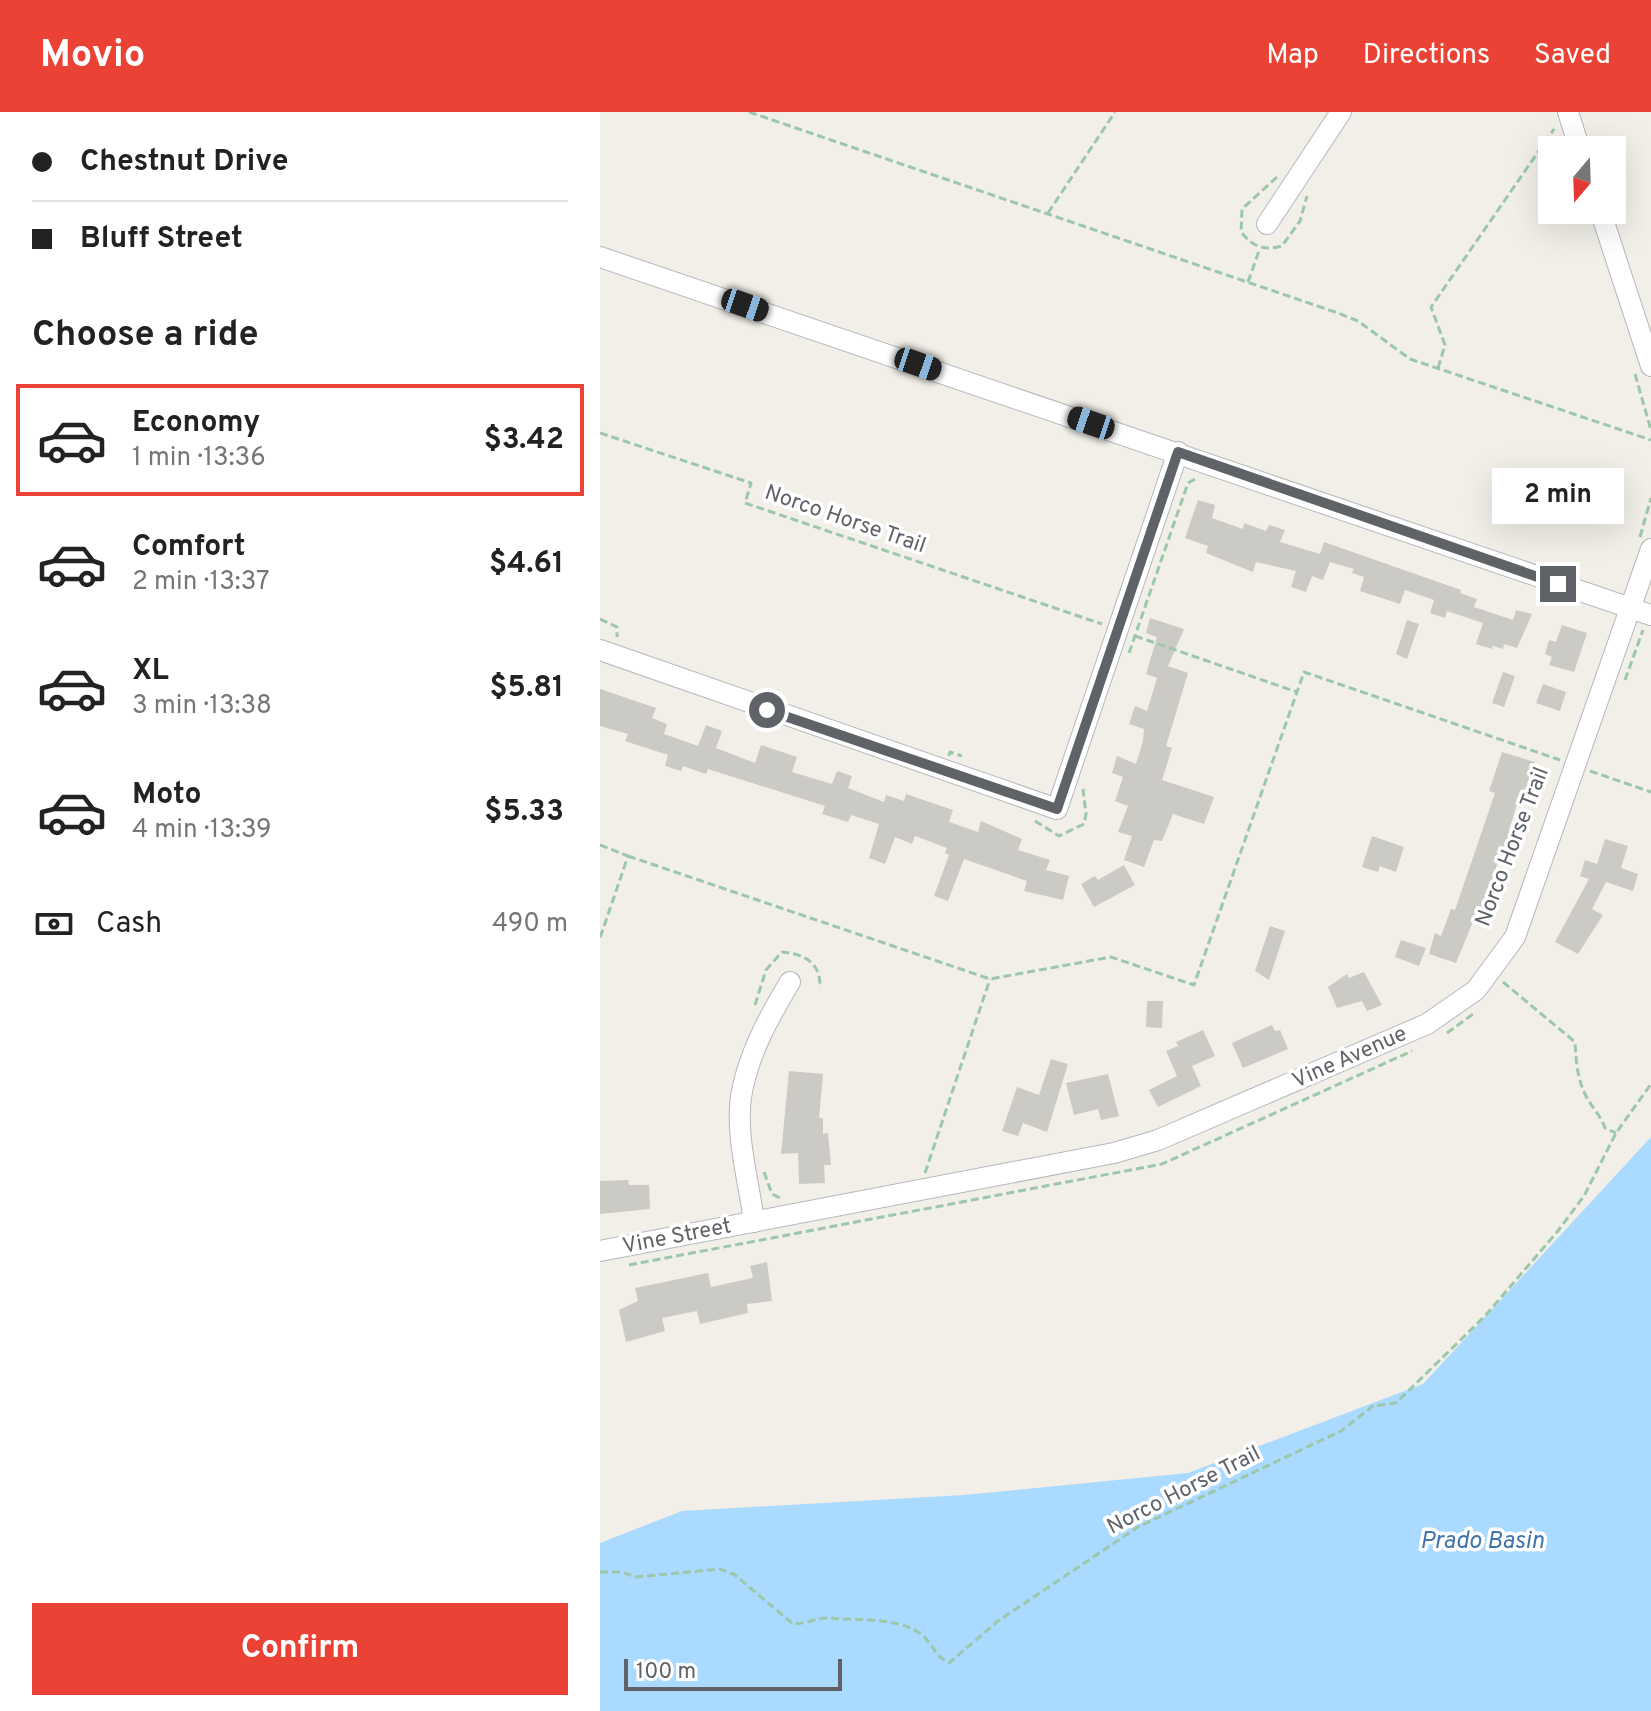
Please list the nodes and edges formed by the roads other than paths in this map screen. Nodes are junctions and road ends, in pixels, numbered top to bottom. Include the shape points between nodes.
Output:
1 (1341, 112) edge
2 (1267, 224) dead end
3 (1605, 224) edge
4 (600, 257) edge
5 (1651, 366) edge
6 (1178, 452) junction
7 (1651, 549) edge
8 (1630, 610) junction
9 (1647, 623) edge
10 (608, 654) edge
11 (790, 982) dead end
12 (754, 1222) junction
13 (600, 1251) edge

1 - 2 street
3 - 5 street
4 - 6 street
6 - 8 street
6 - 10 street via 1127,633 1057,809
7 - 8 street, Vine Avenue
8 - 9 street
8 - 12 street, Vine Avenue via 1515,937 1476,990 1427,1024 1158,1140
11 - 12 street via 761,1030 742,1092
12 - 13 street, Vine Street

